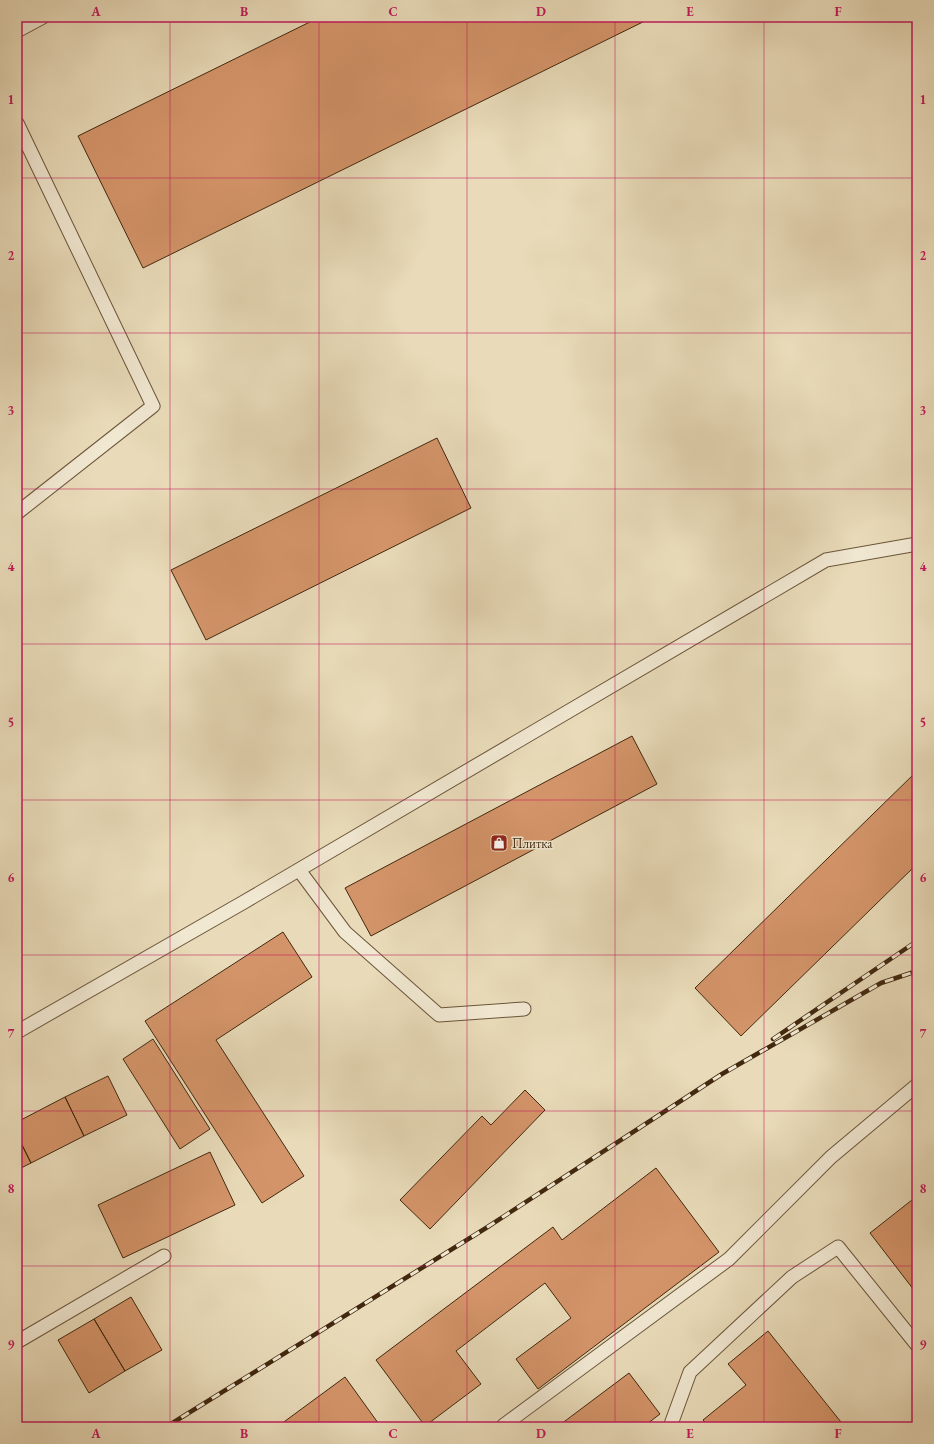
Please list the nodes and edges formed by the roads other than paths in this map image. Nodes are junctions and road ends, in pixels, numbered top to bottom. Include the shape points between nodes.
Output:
1 (43, 17) edge
2 (17, 31) edge
3 (17, 123) edge
4 (17, 512) edge
5 (917, 544) edge
6 (299, 870) junction
7 (524, 1009) dead end
8 (17, 1032) edge
9 (917, 1085) edge
10 (164, 1256) dead end
11 (17, 1342) edge
12 (917, 1345) edge
13 (502, 1427) edge
14 (670, 1427) edge

1 - 2 lane
3 - 4 lane via 153,406
5 - 6 lane via 826,560
6 - 7 lane via 345,932 439,1015
6 - 8 lane
9 - 13 lane via 831,1157 730,1259
10 - 11 lane
12 - 14 lane via 838,1247 792,1277 690,1372

